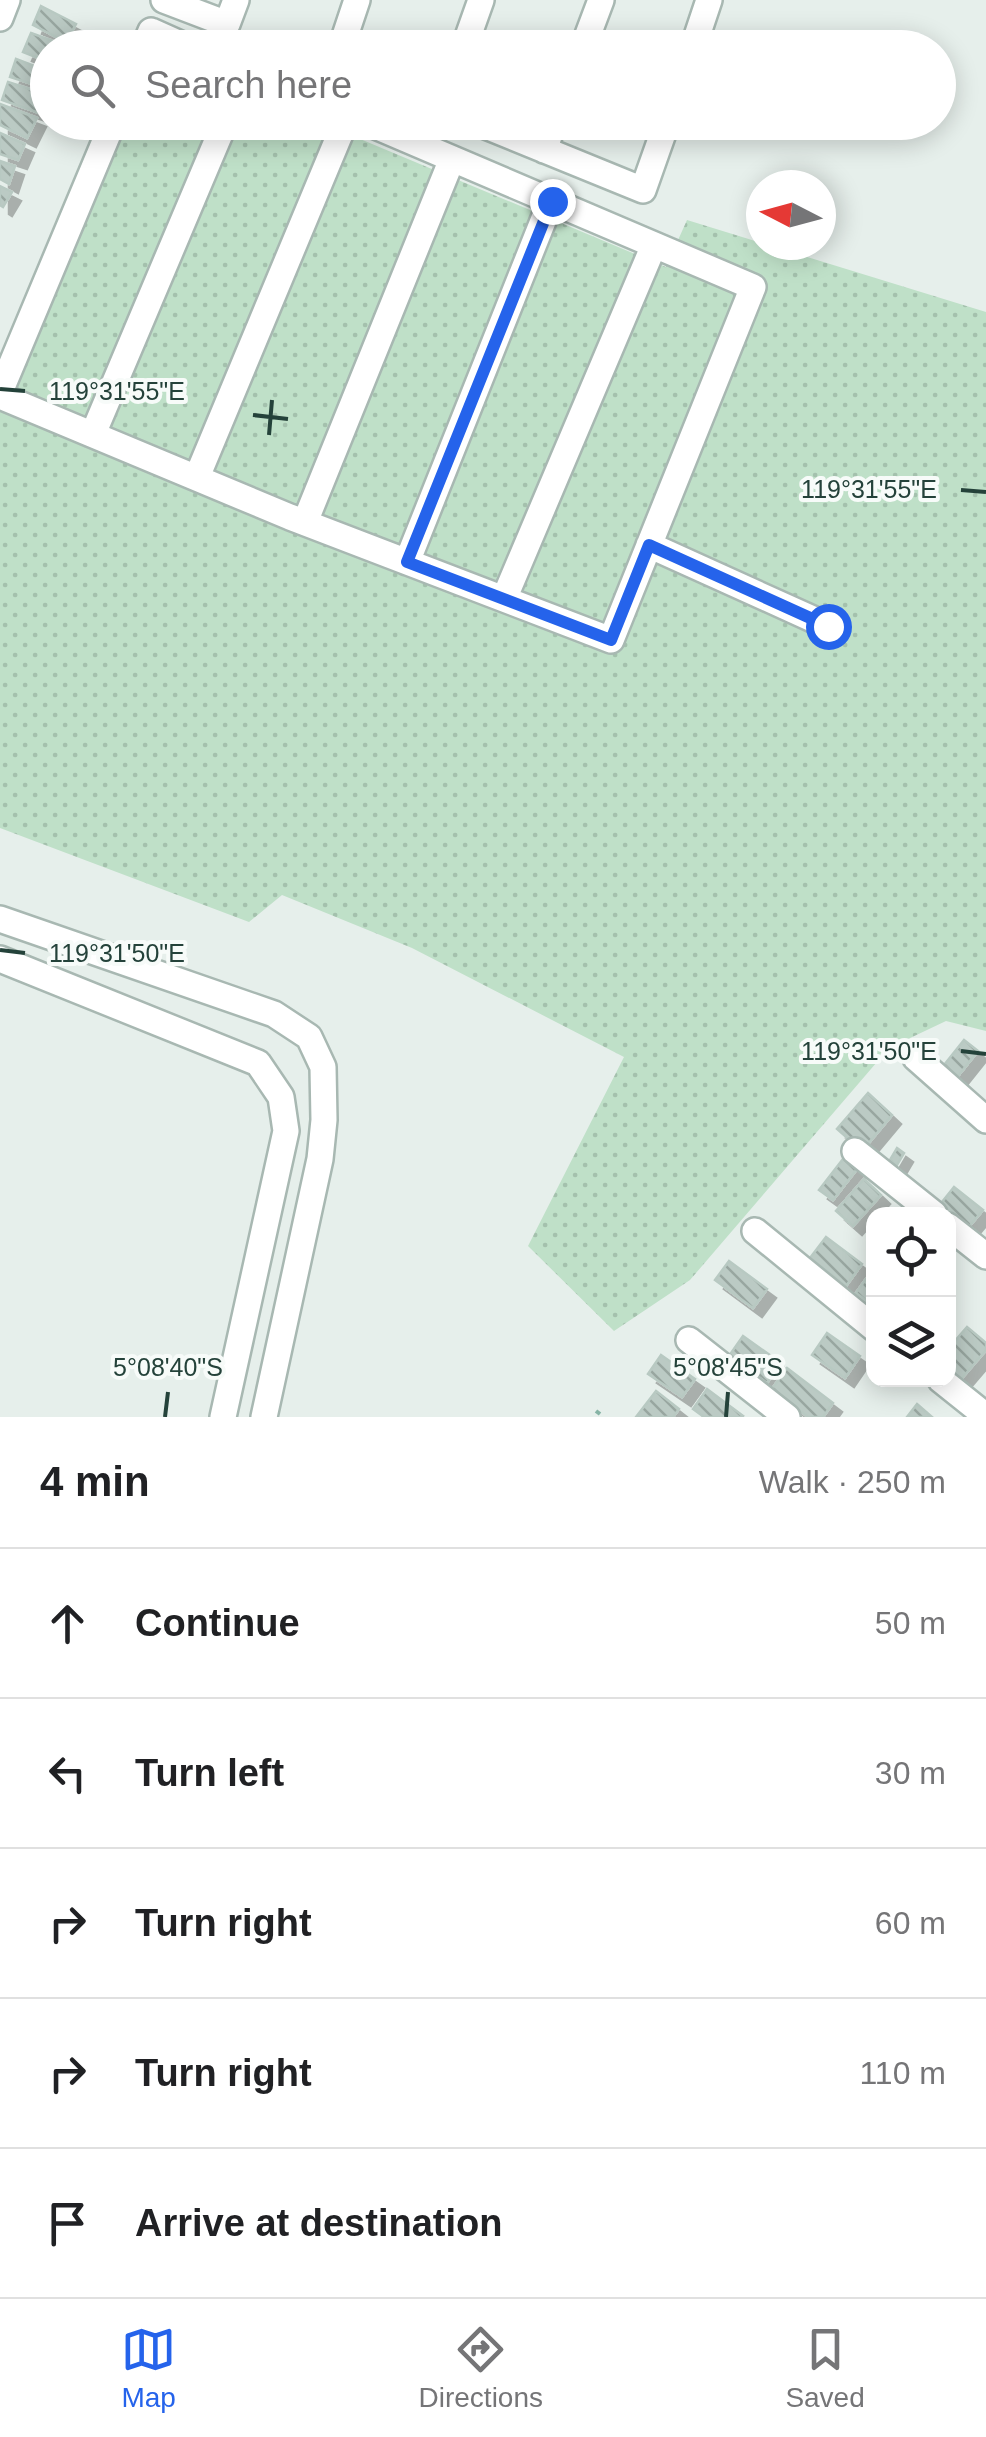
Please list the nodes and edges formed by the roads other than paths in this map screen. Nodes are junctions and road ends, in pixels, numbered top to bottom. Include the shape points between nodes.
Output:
1 (8, 0) edge
2 (164, 0) edge
3 (236, 0) edge
4 (357, 0) edge
5 (481, 0) edge
6 (601, 0) edge
7 (709, 0) edge
8 (0, 18) edge
9 (347, 30) edge
10 (470, 30) edge
11 (590, 30) edge
12 (699, 30) edge
13 (106, 140) edge
14 (216, 140) edge
15 (337, 140) edge
16 (408, 140) edge
17 (520, 140) edge
18 (548, 140) edge
19 (661, 140) edge
20 (544, 150) junction
21 (452, 159) junction
22 (552, 201) junction
23 (654, 245) junction
24 (0, 394) edge
25 (92, 434) junction
26 (196, 478) junction
27 (305, 522) junction
28 (649, 545) junction
29 (407, 562) junction
30 (504, 599) junction
31 (828, 626) dead end
32 (0, 918) edge
33 (0, 960) edge
34 (916, 1058) dead end
35 (986, 1120) edge
36 (856, 1151) dead end
37 (925, 1207) edge
38 (755, 1231) dead end
39 (956, 1232) edge
40 (986, 1256) edge
41 (866, 1321) edge
42 (689, 1340) dead end
43 (950, 1387) edge
44 (986, 1416) edge
45 (223, 1417) edge
46 (264, 1417) edge
47 (787, 1417) edge

1 - 8 street
2 - 3 street via 227,24
4 - 9 street
5 - 10 street
6 - 11 street
7 - 12 street
13 - 24 street
14 - 25 street
15 - 26 street
16 - 21 street
17 - 20 street
18 - 20 street
19 - 20 street via 644,190
21 - 22 street
21 - 27 street
22 - 23 street
22 - 29 street
23 - 28 street via 753,287
23 - 30 street
24 - 25 street
25 - 26 street
26 - 27 street
27 - 29 street
28 - 30 street via 611,640
28 - 31 street
29 - 30 street
32 - 46 street via 274,1014 309,1036 323,1067 320,1160
33 - 45 street via 258,1063 281,1097 286,1131
34 - 35 street
36 - 37 street
38 - 41 street
39 - 40 street
42 - 47 street
43 - 44 street

